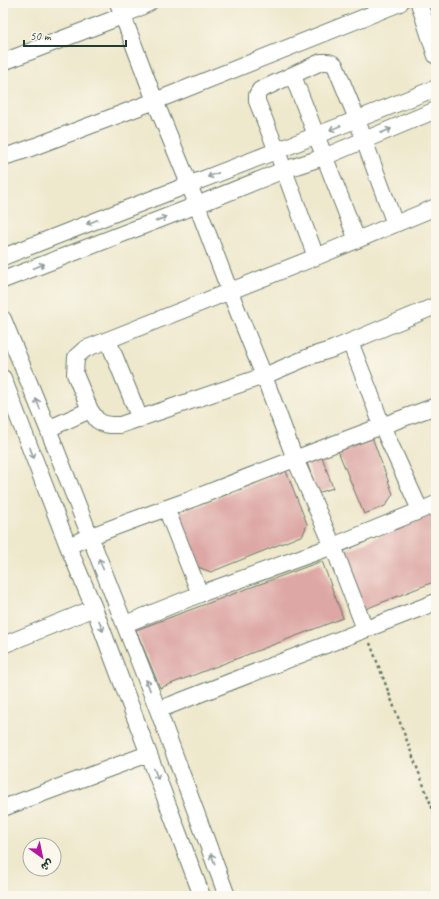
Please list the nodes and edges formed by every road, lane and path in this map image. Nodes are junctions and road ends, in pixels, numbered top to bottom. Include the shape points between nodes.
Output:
1 (149, 3) edge
2 (400, 3) edge
3 (419, 3) edge
4 (120, 9) edge
5 (436, 56) edge
6 (3, 62) edge
7 (292, 76) junction
8 (436, 88) edge
9 (155, 101) junction
10 (436, 110) edge
11 (357, 120) junction
12 (316, 136) junction
13 (364, 140) junction
14 (278, 151) junction
15 (3, 157) edge
16 (324, 157) junction
17 (284, 170) junction
18 (189, 184) junction
19 (197, 205) junction
20 (436, 207) edge
21 (395, 224) junction
22 (357, 240) junction
23 (3, 257) edge
24 (316, 257) junction
25 (3, 280) edge
26 (230, 292) junction
27 (435, 310) edge
28 (3, 319) edge
29 (108, 340) junction
30 (350, 342) junction
31 (264, 376) junction
32 (3, 378) edge
33 (436, 406) edge
34 (90, 410) junction
35 (140, 419) junction
36 (382, 426) junction
37 (48, 429) junction
38 (295, 459) junction
39 (436, 504) edge
40 (166, 508) junction
41 (420, 510) junction
42 (90, 536) junction
43 (68, 546) junction
44 (333, 546) junction
45 (200, 594) junction
46 (436, 602) edge
47 (94, 608) junction
48 (125, 624) junction
49 (365, 629) junction
50 (3, 645) edge
51 (158, 710) junction
52 (165, 728) junction
53 (142, 736) junction
54 (148, 754) junction
55 (3, 808) edge
56 (436, 818) edge
57 (202, 896) edge
58 (226, 896) edge

1 - 4 street
2 - 9 street
3 - 5 street
4 - 6 street
4 - 9 street
7 - 11 street via 321,62 331,62 335,65
7 - 12 street
7 - 14 street via 260,90 257,95 257,101
8 - 11 street
9 - 15 street
9 - 18 street
13 -> 10 street
11 -> 12 street
11 - 13 street
12 - 14 street
12 - 16 street
13 - 16 street
13 - 21 street
14 - 17 street
14 -> 18 street
16 - 17 street
16 - 22 street
17 - 19 street
17 - 24 street
18 - 19 street
18 -> 23 street
25 -> 19 street
19 - 26 street
20 - 21 street
21 - 22 street
22 - 24 street
24 - 26 street
26 - 29 street
26 - 31 street
27 - 30 street
37 -> 28 street
29 - 34 street via 85,349 76,357 75,374
29 - 35 street
30 - 31 street
30 - 36 street
31 - 35 street
31 - 38 street
32 -> 43 street
33 - 36 street
34 - 35 street via 97,420 104,424 120,425
34 - 37 street
36 - 38 street
36 - 41 street
37 - 42 street
38 - 40 street
38 - 44 street
39 - 41 street
40 - 42 street
40 - 45 street
41 - 44 street
42 - 43 street
48 -> 42 street
43 - 47 street
44 - 45 street
44 - 49 street
45 - 48 street
46 - 49 street
47 - 50 street
47 -> 53 street
51 -> 48 street
49 - 51 street
49 - 56 path
51 - 52 street
52 - 53 street
58 -> 52 street
53 - 54 street
54 - 55 street
54 -> 57 street

